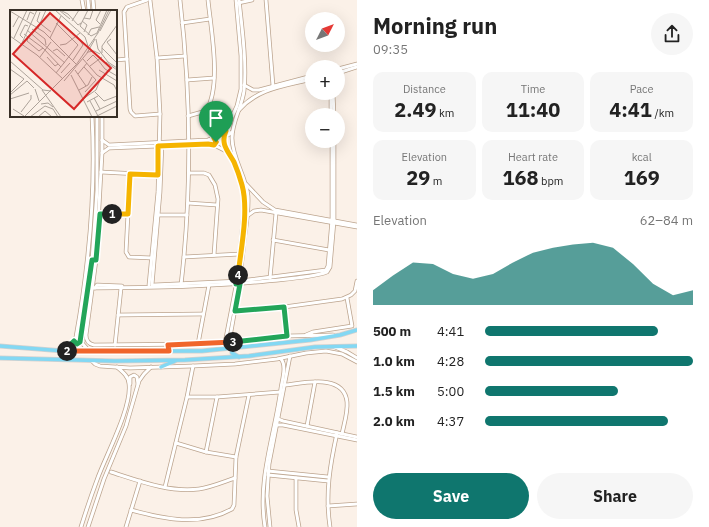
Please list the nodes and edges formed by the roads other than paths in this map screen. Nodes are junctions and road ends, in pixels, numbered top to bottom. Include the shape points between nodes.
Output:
1 (82, 0) edge
2 (88, 0) edge
3 (93, 0) edge
4 (147, 0) edge
5 (150, 0) edge
6 (180, 0) edge
7 (208, 0) edge
8 (252, 0) edge
9 (266, 0) edge
10 (238, 1) edge
11 (84, 10) edge
12 (89, 10) edge
13 (94, 10) edge
14 (210, 19) junction
15 (182, 23) junction
16 (185, 56) junction
17 (157, 58) junction
18 (127, 59) junction
19 (117, 60) edge
20 (357, 66) edge
21 (345, 68) edge
22 (345, 70) edge
23 (214, 78) junction
24 (305, 78) edge
25 (187, 80) junction
26 (305, 81) edge
27 (244, 85) junction
28 (273, 86) junction
29 (253, 90) junction
30 (254, 96) junction
31 (238, 111) junction
32 (160, 114) junction
33 (188, 116) junction
34 (92, 117) edge
35 (97, 117) edge
36 (102, 117) edge
37 (226, 131) junction
38 (232, 132) junction
39 (214, 138) junction
40 (102, 140) junction
41 (189, 143) junction
42 (160, 144) junction
43 (214, 145) junction
44 (233, 148) junction
45 (333, 148) edge
46 (102, 153) junction
47 (228, 153) junction
48 (101, 172) junction
49 (189, 173) junction
50 (130, 174) junction
51 (158, 175) junction
52 (97, 182) junction
53 (92, 183) junction
54 (245, 184) junction
55 (92, 190) junction
56 (97, 190) junction
57 (263, 202) junction
58 (188, 203) junction
59 (217, 205) junction
60 (261, 210) junction
61 (276, 213) junction
62 (100, 214) junction
63 (128, 214) junction
64 (158, 215) junction
65 (187, 215) junction
66 (247, 216) junction
67 (333, 222) junction
68 (357, 226) edge
69 (273, 240) junction
70 (329, 250) junction
71 (240, 254) junction
72 (214, 255) junction
73 (184, 257) junction
74 (152, 258) junction
75 (92, 260) junction
76 (96, 260) junction
77 (270, 278) junction
78 (238, 282) junction
79 (357, 282) edge
80 (151, 285) junction
81 (181, 285) junction
82 (167, 286) junction
83 (209, 286) junction
84 (94, 288) junction
85 (121, 288) junction
86 (347, 298) junction
87 (284, 307) junction
88 (235, 311) junction
89 (203, 314) junction
90 (118, 315) junction
91 (357, 330) edge
92 (82, 335) junction
93 (335, 335) junction
94 (287, 336) junction
95 (305, 336) junction
96 (74, 341) junction
97 (225, 342) junction
98 (231, 342) junction
99 (198, 344) junction
100 (115, 345) junction
101 (168, 345) junction
102 (0, 346) edge
103 (357, 346) edge
104 (333, 347) junction
105 (236, 348) junction
106 (221, 350) junction
107 (64, 351) junction
108 (169, 351) junction
109 (90, 352) junction
110 (290, 356) junction
111 (239, 357) junction
112 (0, 358) edge
113 (222, 358) junction
114 (357, 358) edge
115 (281, 359) junction
116 (177, 360) junction
117 (92, 361) junction
118 (357, 362) edge
119 (193, 366) junction
120 (118, 367) junction
121 (151, 367) junction
122 (161, 367) junction
123 (316, 382) junction
124 (138, 384) junction
125 (129, 385) junction
126 (285, 385) junction
127 (280, 392) junction
128 (249, 395) junction
129 (217, 396) junction
130 (187, 397) junction
131 (278, 419) junction
132 (277, 425) junction
133 (307, 426) junction
134 (336, 434) junction
135 (342, 434) junction
136 (357, 436) edge
137 (357, 440) edge
138 (176, 443) junction
139 (206, 452) junction
140 (236, 457) junction
141 (111, 472) dead end
142 (268, 473) junction
143 (235, 478) junction
144 (296, 478) junction
145 (328, 479) junction
146 (140, 481) junction
147 (165, 487) junction
148 (265, 503) junction
149 (357, 504) edge
150 (328, 506) junction
151 (131, 510) junction
152 (264, 526) edge
153 (81, 527) edge
154 (88, 527) edge
155 (126, 527) edge
156 (270, 527) edge
157 (298, 527) edge
158 (330, 527) edge

1 - 11 street
2 - 12 street
3 - 13 street
4 - 18 street via 125,10
5 - 17 street
6 - 15 street
7 - 14 street
8 - 10 street
9 - 28 street
10 - 27 street
10 - 37 street via 241,89
14 - 15 street
14 - 23 street
15 - 16 street
16 - 17 street
16 - 25 street
17 - 32 street
18 - 19 street
18 - 32 street via 130,112 135,116
20 - 21 street
20 - 22 street
23 - 25 street
23 - 33 street via 207,110
24 - 28 street
25 - 33 street
26 - 30 street
27 - 29 street
27 - 31 street
28 - 29 street
29 - 30 street
30 - 31 street
31 - 38 street
32 - 42 street
33 - 41 street
34 - 53 street
35 - 52 street
36 - 40 street
37 - 38 street via 228,135
37 - 39 street
37 - 47 street via 224,141
38 - 44 street
39 - 41 street
39 - 43 street
40 - 42 street via 109,145
40 - 46 street
41 - 42 street
41 - 43 street
41 - 49 street
42 - 46 street via 109,148
42 - 51 street
42 - 64 street
43 - 47 street
44 - 47 street via 229,148
44 - 54 street
45 - 67 street
46 - 48 street
47 - 71 street via 234,162 244,193
48 - 50 street
48 - 62 street
49 - 58 street
49 - 59 street via 209,175 216,189
50 - 51 street
50 - 63 street
51 - 74 street
52 - 53 street
52 - 56 street
53 - 55 street
54 - 57 street
54 - 66 street via 248,199
55 - 56 street
55 - 96 street via 84,287
56 - 75 street
57 - 60 street via 260,205
57 - 67 street via 279,211
58 - 59 street
58 - 65 street
59 - 72 street
60 - 61 street
60 - 66 street
61 - 67 street
61 - 69 street
62 - 63 street
62 - 76 street
63 - 74 street via 126,254 132,258
64 - 65 street
64 - 80 street
65 - 73 street
66 - 78 street
67 - 68 street
67 - 70 street
67 - 78 street via 330,267 327,272 281,280
69 - 70 street
69 - 77 street
70 - 77 street via 328,266 325,271
71 - 72 street
71 - 78 street
72 - 73 street
73 - 81 street
74 - 80 street
75 - 76 street
75 - 92 street
76 - 84 street
77 - 78 street
78 - 81 street
78 - 83 street
78 - 88 street
78 - 97 street
79 - 86 street via 355,291
80 - 82 street
80 - 84 street via 97,285
81 - 82 street
82 - 83 street
82 - 85 street
83 - 89 street
84 - 85 street
84 - 100 street via 86,335 88,342 92,345
85 - 90 street
86 - 87 street
86 - 95 street via 352,326 313,332
87 - 88 street
87 - 94 street
88 - 98 street
89 - 90 street
89 - 99 street
90 - 100 street
91 - 93 main road
92 - 96 street via 79,344
92 - 109 street via 82,343
93 - 95 street
93 - 105 main road
94 - 95 street
94 - 98 street
96 - 107 street
97 - 98 street
97 - 99 street
99 - 101 street
100 - 101 street
101 - 108 main road
102 - 107 main road
103 - 104 main road
104 - 111 main road
104 - 114 street
105 - 106 main road
105 - 111 main road via 232,353
106 - 108 main road
106 - 113 main road via 226,354
107 - 109 main road
108 - 109 main road
110 - 115 street
110 - 118 street via 331,351
110 - 126 street
111 - 113 main road
112 - 117 main road
113 - 116 main road
115 - 119 street
115 - 127 street via 284,365
116 - 117 main road
116 - 122 main road
117 - 120 street via 98,366
119 - 122 street
119 - 130 street
120 - 121 street
120 - 125 street via 126,376
121 - 122 street
121 - 124 street
123 - 126 street
123 - 133 street
123 - 135 street via 332,383 344,393 347,407
124 - 125 street via 136,376 133,375 130,377
124 - 154 street via 126,426
125 - 153 street via 123,416 97,479
126 - 131 street
127 - 128 street
127 - 148 street via 264,478
128 - 129 street
128 - 140 street
129 - 130 street
129 - 139 street
130 - 138 street
131 - 132 street
131 - 133 street
132 - 134 street
132 - 142 street
133 - 134 street
134 - 135 street
134 - 137 street
134 - 145 street
135 - 136 street
138 - 139 street
138 - 147 street
139 - 140 street
140 - 143 street
141 - 146 street
142 - 144 street
142 - 145 street
142 - 148 street
143 - 147 street via 198,489
143 - 151 street via 233,508 216,517 174,520
144 - 145 street
144 - 157 street
145 - 150 street
146 - 147 street
146 - 151 street
148 - 152 street
148 - 156 street
149 - 150 street
150 - 158 street
151 - 155 street

